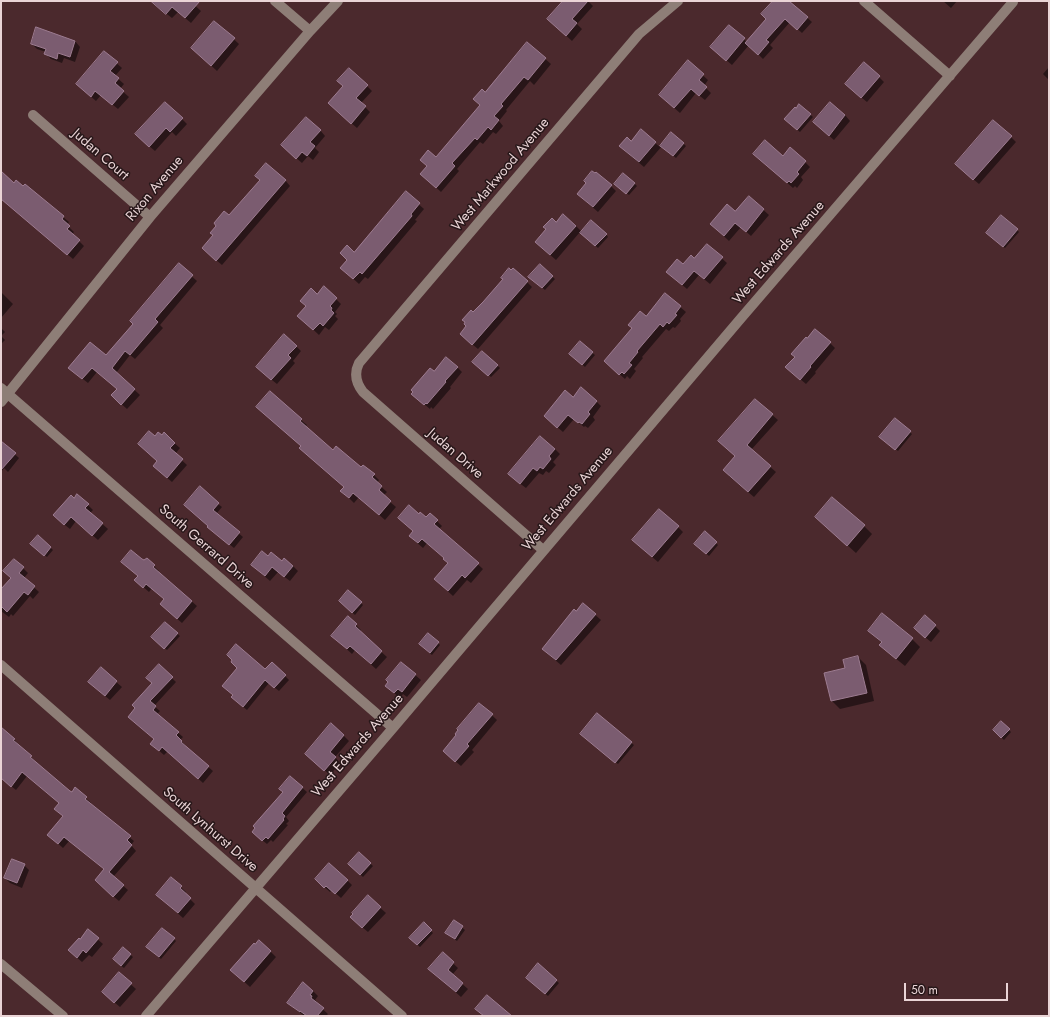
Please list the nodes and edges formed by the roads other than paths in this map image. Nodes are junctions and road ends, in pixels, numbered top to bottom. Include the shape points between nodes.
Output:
1 (275, 1) edge
2 (338, 1) edge
3 (678, 1) edge
4 (864, 1) edge
5 (1013, 2) dead end
6 (310, 31) junction
7 (950, 76) junction
8 (33, 114) dead end
9 (150, 217) junction
10 (356, 374) joint
11 (3, 394) edge
12 (543, 550) junction
13 (1, 666) edge
14 (393, 728) junction
15 (255, 888) junction
16 (1, 964) edge
17 (63, 1016) edge
18 (146, 1016) edge
19 (402, 1016) edge

1 - 6 street
2 - 6 street, Rixon Avenue
3 - 10 street, West Markwood Avenue via 639,34 359,363
4 - 7 street
5 - 7 street, West Edwards Avenue
6 - 9 street, Rixon Avenue
7 - 12 street, West Edwards Avenue
8 - 9 street, Judan Court
9 - 11 street, Rixon Avenue
10 - 12 street, Judan Drive via 358,385 363,392
11 - 14 street, South Gerrard Drive
12 - 14 street, West Edwards Avenue
13 - 15 street, South Lynhurst Drive
14 - 15 street, West Edwards Avenue
15 - 18 street, West Edwards Avenue
15 - 19 street, South Lynhurst Drive
16 - 17 street

